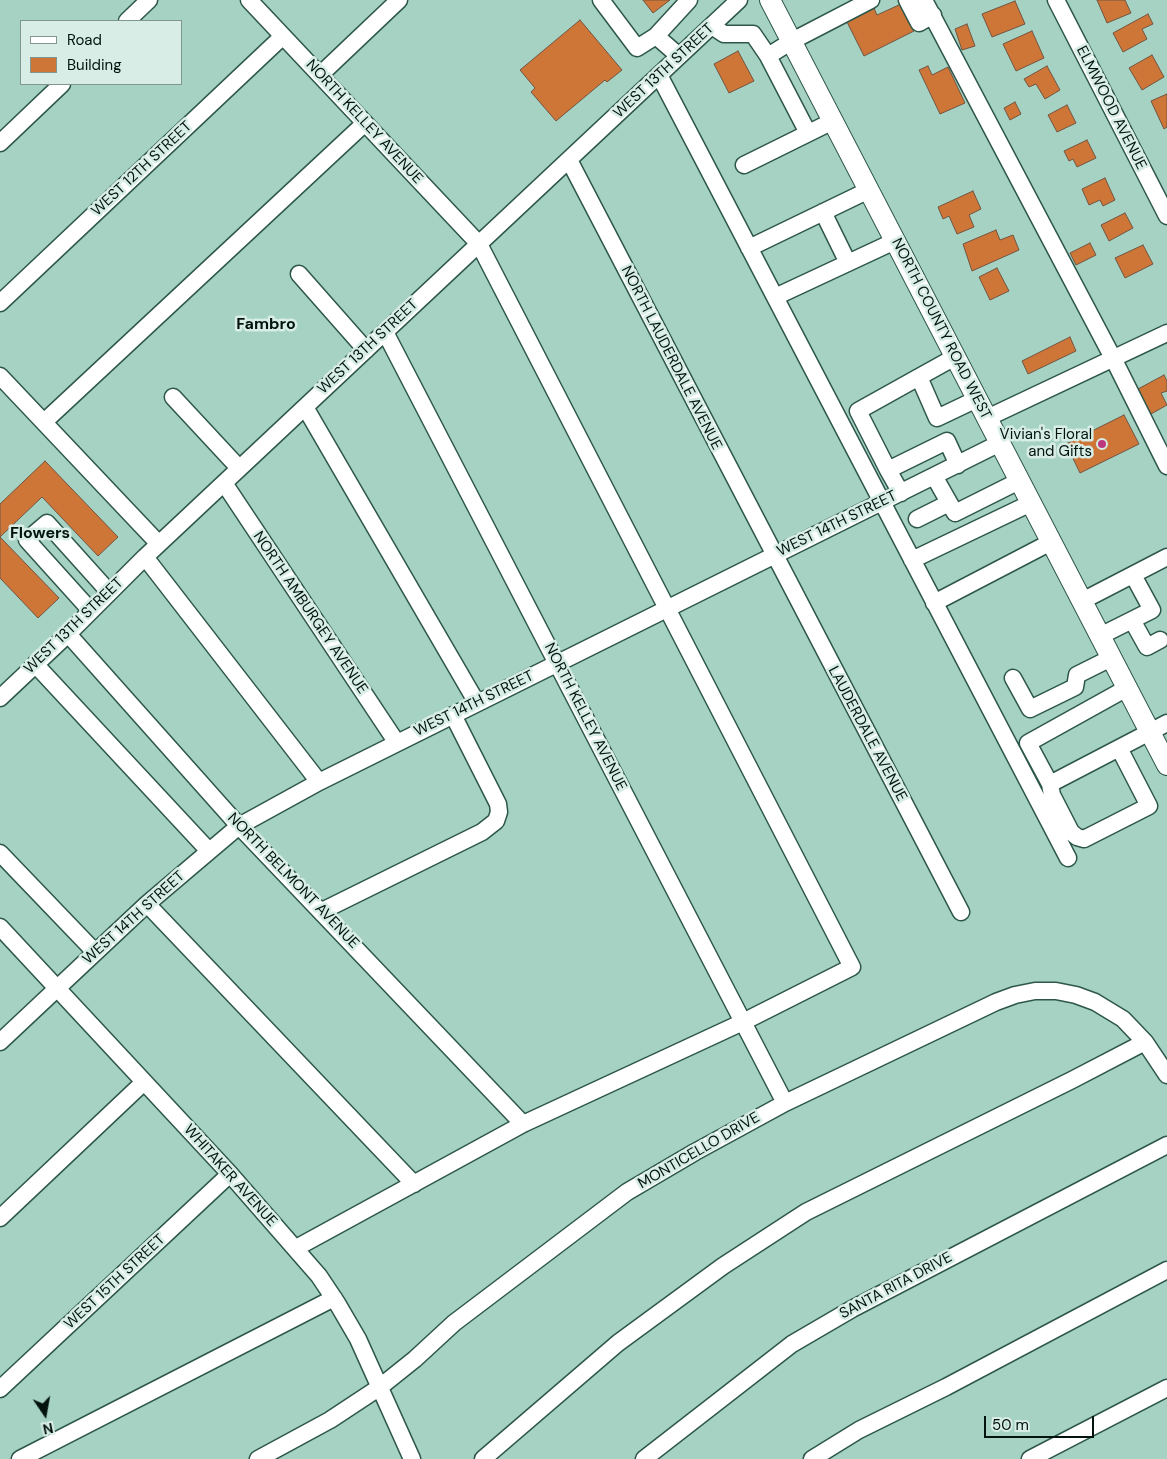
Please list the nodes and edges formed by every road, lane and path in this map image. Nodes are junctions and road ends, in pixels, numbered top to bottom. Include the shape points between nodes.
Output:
1 (149, 0) edge
2 (251, 0) edge
3 (399, 0) edge
4 (601, 0) edge
5 (689, 0) edge
6 (739, 0) edge
7 (770, 0) edge
8 (871, 0) edge
9 (877, 0) edge
10 (906, 0) edge
11 (924, 0) edge
12 (1056, 0) edge
13 (933, 15) junction
14 (840, 16) junction
15 (128, 20) edge
16 (712, 26) junction
17 (283, 36) junction
18 (656, 36) junction
19 (792, 41) junction
20 (679, 56) junction
21 (768, 56) junction
22 (320, 75) junction
23 (659, 75) junction
24 (61, 85) edge
25 (815, 87) junction
26 (790, 101) junction
27 (833, 121) junction
28 (365, 123) junction
29 (808, 133) junction
30 (0, 143) edge
31 (569, 160) junction
32 (744, 165) dead end
33 (869, 190) junction
34 (823, 212) junction
35 (1167, 216) edge
36 (895, 241) junction
37 (479, 244) junction
38 (749, 248) junction
39 (848, 263) junction
40 (299, 274) dead end
41 (775, 297) junction
42 (0, 303) edge
43 (385, 332) junction
44 (1167, 333) edge
45 (366, 350) junction
46 (955, 357) junction
47 (1114, 360) junction
48 (0, 376) edge
49 (919, 377) junction
50 (173, 397) dead end
51 (977, 399) junction
52 (305, 407) junction
53 (937, 418) junction
54 (987, 418) junction
55 (44, 422) junction
56 (1000, 443) junction
57 (941, 444) junction
58 (1165, 456) edge
59 (958, 464) junction
60 (239, 468) junction
61 (887, 468) junction
62 (934, 476) junction
63 (1020, 481) junction
64 (224, 483) junction
65 (901, 493) junction
66 (882, 502) junction
67 (949, 503) junction
68 (1031, 503) junction
69 (917, 518) dead end
70 (1051, 542) junction
71 (159, 544) junction
72 (145, 556) junction
73 (774, 556) junction
74 (1167, 557) edge
75 (912, 560) junction
76 (1133, 574) junction
77 (109, 592) junction
78 (1082, 600) junction
79 (934, 603) junction
80 (668, 608) junction
81 (91, 611) junction
82 (1132, 620) junction
83 (68, 634) junction
84 (1100, 636) junction
85 (1165, 643) edge
86 (1111, 658) junction
87 (557, 663) junction
88 (36, 664) junction
89 (1014, 678) dead end
90 (1127, 688) junction
91 (0, 698) edge
92 (477, 703) junction
93 (453, 715) junction
94 (1158, 727) edge
95 (397, 743) junction
96 (1119, 748) junction
97 (1167, 765) edge
98 (319, 782) junction
99 (1050, 784) junction
100 (239, 826) junction
101 (209, 851) junction
102 (0, 854) edge
103 (1068, 858) dead end
104 (147, 904) junction
105 (322, 911) junction
106 (961, 912) dead end
107 (0, 927) edge
108 (96, 952) junction
109 (57, 989) junction
110 (743, 1022) junction
111 (0, 1042) edge
112 (1145, 1042) junction
113 (1167, 1075) edge
114 (144, 1082) junction
115 (785, 1103) junction
116 (523, 1124) junction
117 (1167, 1145) edge
118 (230, 1174) junction
119 (414, 1184) junction
120 (0, 1218) edge
121 (296, 1248) junction
122 (1167, 1270) edge
123 (334, 1298) junction
124 (380, 1387) junction
125 (1167, 1388) edge
126 (0, 1389) edge
127 (20, 1459) edge
128 (258, 1459) edge
129 (412, 1459) edge
130 (483, 1459) edge
131 (644, 1459) edge
132 (812, 1459) edge
133 (1030, 1459) edge

1 - 15 street
2 - 17 street, NORTH KELLEY AVENUE
3 - 22 street
4 - 18 street via 637,48
5 - 18 street
6 - 16 street, WEST 13TH STREET
7 - 19 main road, NORTH COUNTY ROAD WEST
8 - 14 street
9 - 14 street via 848,16
10 - 13 street via 919,23
11 - 13 street
12 - 35 street, ELMWOOD AVENUE
13 - 47 street
14 - 19 street
16 - 20 street, WEST 13TH STREET
16 - 21 street via 724,34 752,34
17 - 22 street, NORTH KELLEY AVENUE
17 - 42 street, WEST 12TH STREET
18 - 20 street
19 - 21 street
19 - 25 main road, NORTH COUNTY ROAD WEST
20 - 23 street, WEST 13TH STREET
21 - 26 street
22 - 28 street, NORTH KELLEY AVENUE
23 - 31 street, WEST 13TH STREET
23 - 38 street
24 - 30 street
25 - 26 street
25 - 27 main road, NORTH COUNTY ROAD WEST
26 - 29 street
27 - 29 street
27 - 33 main road, NORTH COUNTY ROAD WEST
28 - 37 street, NORTH KELLEY AVENUE
28 - 55 street
29 - 32 street
31 - 37 street, WEST 13TH STREET
31 - 73 street, NORTH LAUDERDALE AVENUE
33 - 34 street
33 - 36 main road, NORTH COUNTY ROAD WEST
34 - 38 street
34 - 39 street
36 - 39 street
36 - 46 main road, NORTH COUNTY ROAD WEST
37 - 43 street, WEST 13TH STREET
37 - 80 street, NORTH KELLEY AVENUE
38 - 41 street
39 - 41 street
40 - 45 street
41 - 66 street
43 - 45 street, WEST 13TH STREET
43 - 87 street, NORTH KELLEY AVENUE
44 - 47 street
45 - 52 street, WEST 13TH STREET
46 - 49 street
46 - 51 main road, NORTH COUNTY ROAD WEST
47 - 54 street
47 - 58 street
48 - 55 street
49 - 53 street
49 - 61 street via 858,411
50 - 60 street
51 - 53 street
51 - 54 main road, NORTH COUNTY ROAD WEST
52 - 60 street, WEST 13TH STREET
52 - 92 street
53 - 57 street
54 - 56 main road, NORTH COUNTY ROAD WEST
55 - 71 street
56 - 59 street, WEST 14TH STREET
56 - 63 main road, NORTH COUNTY ROAD WEST
57 - 59 street
57 - 61 street
59 - 62 street, WEST 14TH STREET
60 - 64 street, WEST 13TH STREET
61 - 65 street
62 - 65 street, WEST 14TH STREET
62 - 67 street
63 - 67 street via 955,513
63 - 68 main road, NORTH COUNTY ROAD WEST
64 - 71 street, WEST 13TH STREET
64 - 95 street, NORTH AMBURGEY AVENUE
65 - 66 street, WEST 14TH STREET
66 - 73 street, WEST 14TH STREET
66 - 75 street
67 - 69 street
68 - 70 main road, NORTH COUNTY ROAD WEST
68 - 75 street
70 - 78 main road, NORTH COUNTY ROAD WEST
70 - 79 street
71 - 72 street, WEST 13TH STREET
72 - 77 street, WEST 13TH STREET
72 - 98 street
73 - 80 street, WEST 14TH STREET
73 - 106 street, LAUDERDALE AVENUE
74 - 76 street
75 - 79 street
76 - 78 street
76 - 82 street via 1152,610
77 - 81 street, WEST 13TH STREET
77 - 81 street via 47,523 27,540
78 - 84 main road, NORTH COUNTY ROAD WEST
79 - 103 street
80 - 87 street, WEST 14TH STREET
80 - 110 street, NORTH KELLEY AVENUE via 852,967
81 - 83 street, WEST 13TH STREET
82 - 84 street
82 - 85 street via 1147,647
83 - 88 street, WEST 13TH STREET
83 - 100 street, NORTH BELMONT AVENUE
84 - 86 main road, NORTH COUNTY ROAD WEST
86 - 89 street via 1077,675 1074,687 1030,709
86 - 90 main road, NORTH COUNTY ROAD WEST
87 - 92 street, WEST 14TH STREET
87 - 110 street, NORTH KELLEY AVENUE
88 - 91 street, WEST 13TH STREET
88 - 101 street
90 - 94 main road, NORTH COUNTY ROAD WEST
90 - 99 street via 1028,743
92 - 93 street, WEST 14TH STREET
93 - 95 street, WEST 14TH STREET
93 - 105 street via 498,804 496,821 482,832
94 - 96 street
94 - 97 main road, NORTH COUNTY ROAD WEST
95 - 98 street, WEST 14TH STREET
96 - 99 street
96 - 99 street via 1149,806 1084,838 1077,837 1071,832 1052,795
98 - 100 street, WEST 14TH STREET
100 - 101 street, WEST 14TH STREET
100 - 105 street, NORTH BELMONT AVENUE
101 - 104 street, WEST 14TH STREET
102 - 108 street
104 - 108 street, WEST 14TH STREET
104 - 119 street
105 - 116 street, NORTH BELMONT AVENUE
107 - 109 street, WHITAKER AVENUE
108 - 109 street, WEST 14TH STREET
109 - 111 street, WEST 14TH STREET
109 - 114 street, WHITAKER AVENUE
110 - 115 street, NORTH KELLEY AVENUE
110 - 116 street
112 - 113 street, MONTICELLO DRIVE
112 - 115 street, MONTICELLO DRIVE via 1123,1019 1076,995 1056,991 1015,995
112 - 130 street via 806,1212 722,1266 618,1343
114 - 118 street, WHITAKER AVENUE
114 - 120 street
115 - 124 street, MONTICELLO DRIVE via 627,1192 454,1323
116 - 119 street
117 - 131 street, SANTA RITA DRIVE via 852,1309 792,1344
118 - 121 street, WHITAKER AVENUE
118 - 126 street, WEST 15TH STREET
119 - 121 street
121 - 123 street, WHITAKER AVENUE
122 - 132 street via 859,1430
123 - 124 street, WHITAKER AVENUE
123 - 127 street
124 - 128 street, MONTICELLO DRIVE via 330,1420
124 - 129 street, WHITAKER AVENUE
125 - 133 street

